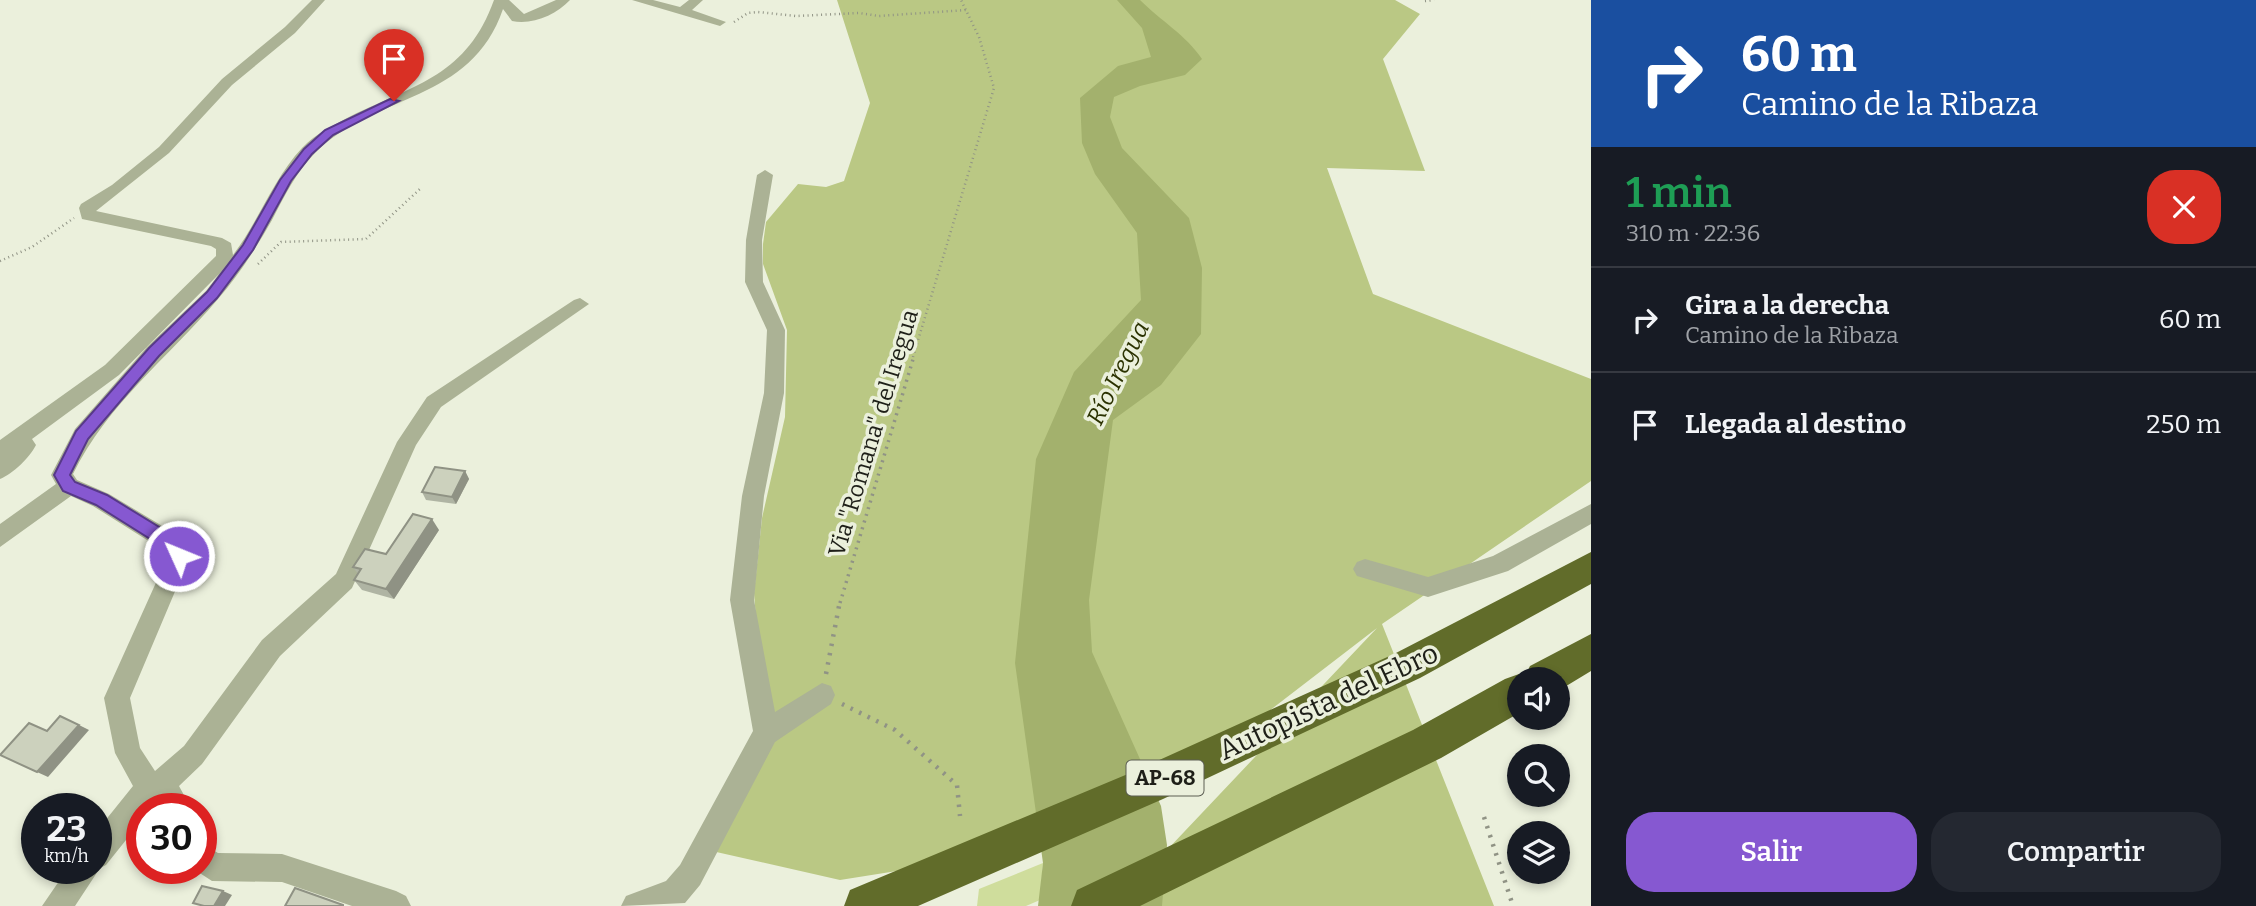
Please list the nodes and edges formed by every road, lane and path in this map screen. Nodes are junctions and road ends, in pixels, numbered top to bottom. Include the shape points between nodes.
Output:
1 (319, 0) edge
2 (500, 0) edge
3 (564, 0) edge
4 (638, 0) edge
5 (696, 0) edge
6 (961, 0) edge
7 (1434, 0) edge
8 (1425, 1) edge
9 (966, 10) junction
10 (682, 11) junction
11 (720, 22) joint
12 (765, 176) dead end
13 (421, 188) dead end
14 (87, 208) junction
15 (0, 261) edge
16 (252, 270) dead end
17 (580, 304) dead end
18 (80, 395) junction
19 (0, 451) edge
20 (0, 470) edge
21 (69, 486) junction
22 (1591, 513) edge
23 (0, 537) edge
24 (1591, 567) edge
25 (1365, 569) dead end
26 (1591, 651) edge
27 (1564, 667) edge
28 (822, 695) junction
29 (1507, 699) edge
30 (766, 733) junction
31 (153, 788) junction
32 (167, 793) edge
33 (960, 816) dead end
34 (1484, 817) dead end
35 (112, 836) edge
36 (217, 867) edge
37 (74, 884) edge
38 (57, 906) edge
39 (396, 906) edge
40 (636, 906) edge
41 (866, 906) edge
42 (1093, 906) edge
43 (1513, 906) edge

1 - 14 street via 227,82 164,150
2 - 3 street via 522,19
2 - 21 street via 480,44 457,69 329,133 308,152 212,295 154,352 82,435 62,475
4 - 10 street
5 - 10 street
6 - 9 path, Via "Romana" del Iregua
7 - 8 path
9 - 11 path via 879,16 758,12 738,21
9 - 28 path, Via "Romana" del Iregua via 994,88 841,597
10 - 11 street
12 - 30 street via 754,240 754,282 776,330 774,393 753,496 742,600
13 - 16 path via 366,239 281,242
14 - 15 path via 32,247
14 - 18 street via 88,215 216,242 225,247 225,258 112,370
17 - 31 street via 434,402 407,442 344,581 271,648 193,755
18 - 19 street
18 - 20 street
21 - 23 street
21 - 31 street via 139,522 176,546 179,556 117,698 128,753
22 - 25 street via 1500,564 1428,587
24 - 41 highway, Autopista del Ebro / AP-68 via 1407,666 1149,785
26 - 27 highway
28 - 30 street
28 - 33 path via 895,730 957,785
29 - 42 highway via 1427,744
30 - 40 street via 691,875 675,893
31 - 32 street
31 - 35 street
34 - 43 path
36 - 39 street via 282,868
37 - 38 street

